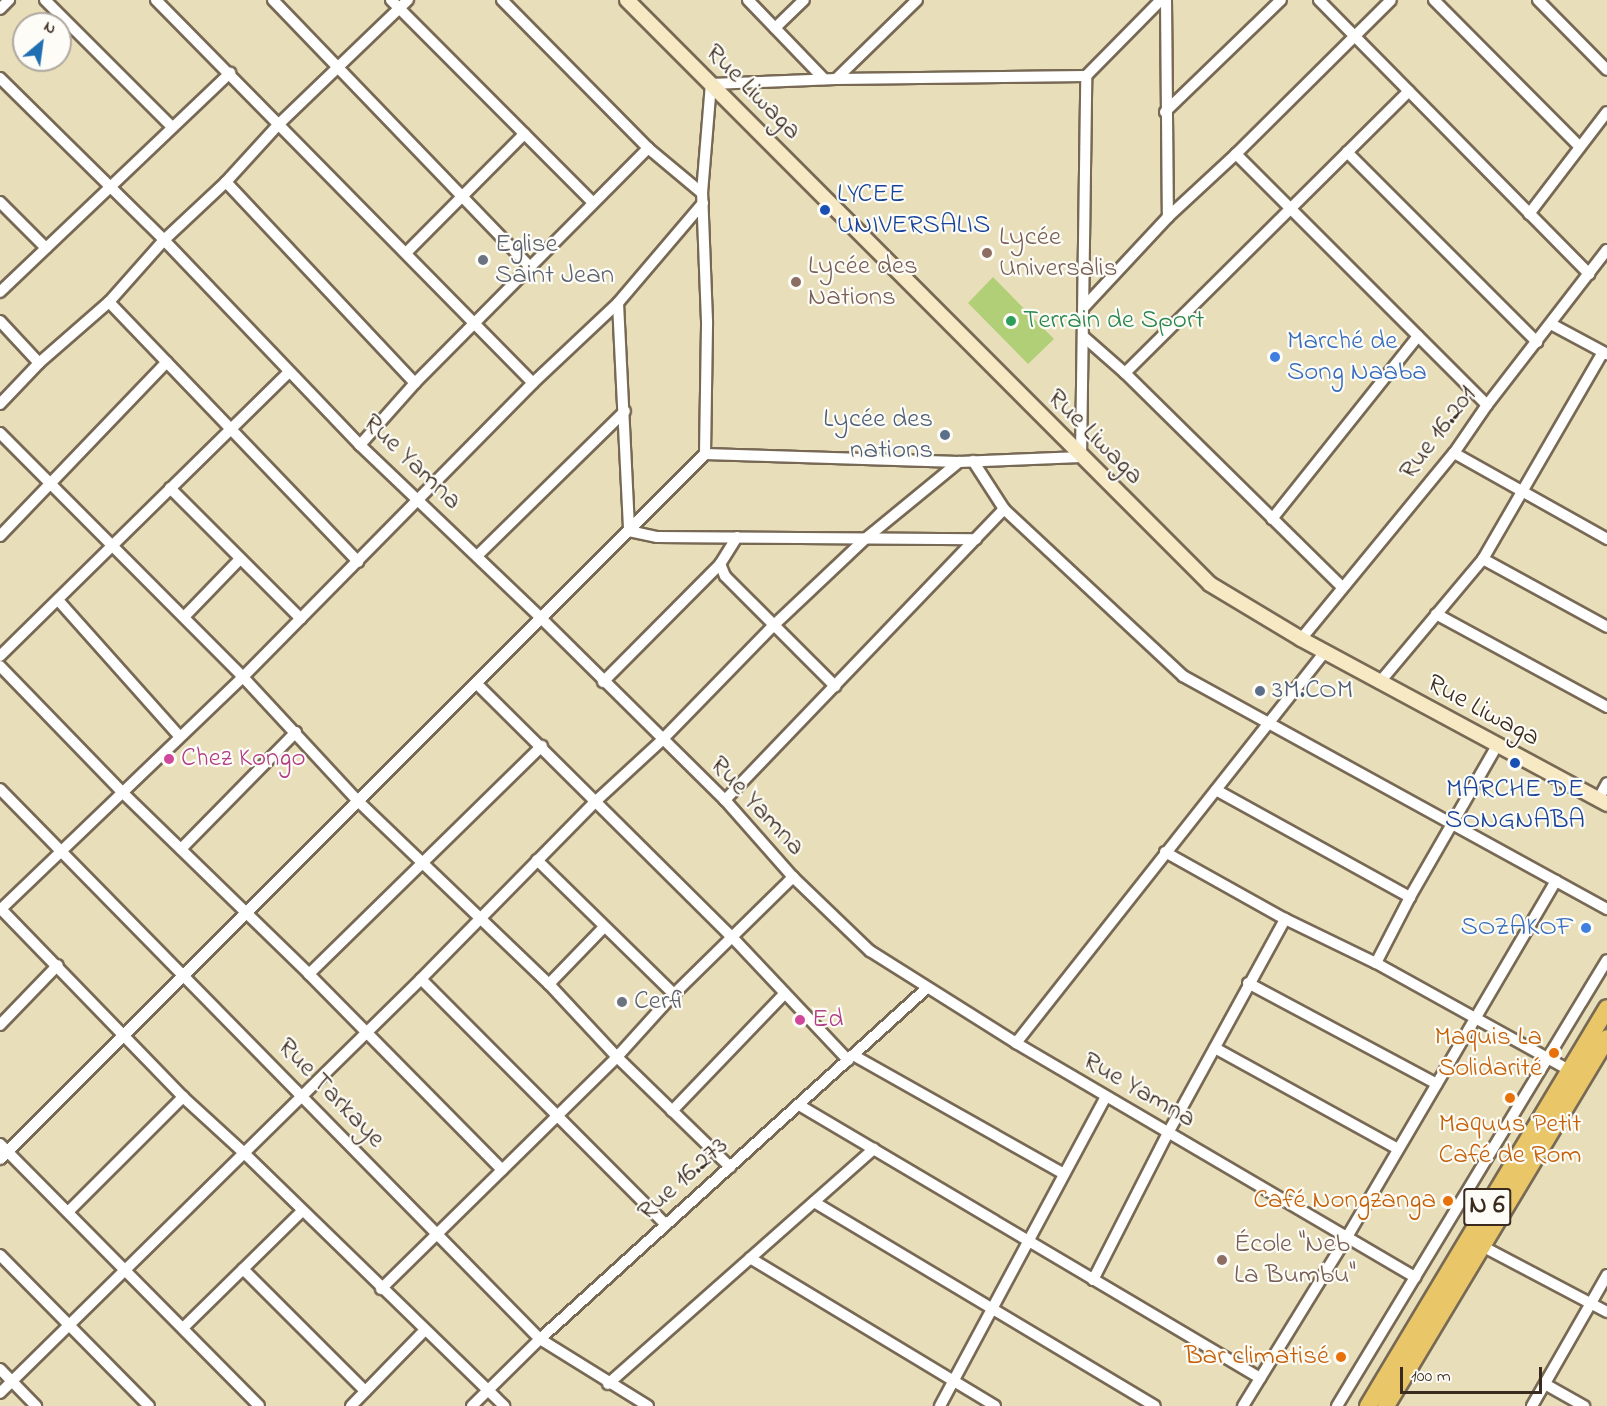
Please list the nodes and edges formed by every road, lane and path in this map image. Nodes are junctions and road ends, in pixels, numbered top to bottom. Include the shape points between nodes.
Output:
1 (9, 0) edge
2 (45, 0) edge
3 (156, 0) edge
4 (273, 0) edge
5 (392, 0) edge
6 (408, 0) edge
7 (502, 0) edge
8 (627, 0) edge
9 (748, 0) edge
10 (804, 0) edge
11 (917, 0) edge
12 (1161, 0) edge
13 (1166, 0) edge
14 (1281, 0) edge
15 (1319, 0) edge
16 (1391, 0) edge
17 (1434, 0) edge
18 (1538, 0) edge
19 (400, 8) junction
20 (0, 9) edge
21 (775, 28) junction
22 (1355, 36) junction
23 (340, 66) junction
24 (1607, 70) edge
25 (230, 73) junction
26 (1086, 76) junction
27 (0, 78) edge
28 (824, 79) junction
29 (836, 79) junction
30 (711, 84) junction
31 (1409, 91) junction
32 (1165, 112) junction
33 (1607, 112) edge
34 (279, 124) junction
35 (172, 127) junction
36 (524, 134) junction
37 (1580, 147) junction
38 (648, 148) junction
39 (1347, 152) junction
40 (1236, 154) junction
41 (226, 182) junction
42 (110, 185) junction
43 (463, 196) junction
44 (702, 198) junction
45 (0, 202) edge
46 (593, 203) junction
47 (1290, 209) junction
48 (1529, 214) junction
49 (1168, 217) junction
50 (164, 240) junction
51 (46, 248) junction
52 (1607, 250) edge
53 (406, 253) junction
54 (530, 267) junction
55 (1589, 274) junction
56 (0, 292) edge
57 (109, 302) junction
58 (618, 303) junction
59 (1085, 306) junction
60 (0, 321) edge
61 (474, 321) junction
62 (1551, 324) junction
63 (1418, 336) junction
64 (1084, 337) junction
65 (1537, 342) junction
66 (1605, 353) edge
67 (167, 362) junction
68 (39, 363) junction
69 (289, 372) junction
70 (1125, 373) junction
71 (415, 383) junction
72 (533, 383) junction
73 (0, 404) edge
74 (1487, 405) junction
75 (625, 411) junction
76 (231, 428) junction
77 (0, 433) edge
78 (360, 445) junction
79 (1454, 453) junction
80 (705, 454) junction
81 (1081, 457) junction
82 (973, 461) junction
83 (959, 462) junction
84 (53, 484) junction
85 (170, 488) junction
86 (1523, 494) junction
87 (418, 499) junction
88 (1004, 509) junction
89 (1272, 519) junction
90 (629, 531) junction
91 (0, 536) edge
92 (737, 537) junction
93 (865, 539) junction
94 (976, 539) junction
95 (1607, 539) edge
96 (113, 543) junction
97 (477, 556) junction
98 (240, 559) junction
99 (1483, 559) junction
100 (358, 562) junction
101 (720, 564) junction
102 (1342, 587) junction
103 (58, 600) junction
104 (1437, 614) junction
105 (184, 617) junction
106 (541, 618) junction
107 (301, 619) junction
108 (773, 626) junction
109 (1607, 627) edge
110 (1301, 639) junction
111 (1325, 652) junction
112 (0, 656) edge
113 (0, 666) edge
114 (243, 677) junction
115 (603, 682) junction
116 (476, 683) junction
117 (1379, 683) junction
118 (835, 686) junction
119 (1607, 707) edge
120 (1267, 724) junction
121 (296, 732) junction
122 (180, 737) junction
123 (662, 740) junction
124 (542, 746) junction
125 (1497, 746) junction
126 (1607, 783) edge
127 (0, 789) edge
128 (1215, 790) junction
129 (122, 792) junction
130 (724, 800) junction
131 (358, 801) junction
132 (596, 801) junction
133 (1603, 802) edge
134 (1454, 825) junction
135 (181, 849) junction
136 (62, 851) junction
137 (1165, 852) junction
138 (537, 860) junction
139 (421, 863) junction
140 (793, 878) junction
141 (1557, 882) junction
142 (1410, 897) junction
143 (0, 909) edge
144 (1607, 909) edge
145 (246, 914) junction
146 (480, 917) junction
147 (1285, 919) junction
148 (604, 927) junction
149 (733, 938) junction
150 (1607, 960) edge
151 (1376, 963) junction
152 (58, 965) junction
153 (309, 974) junction
154 (184, 975) junction
155 (421, 979) junction
156 (1248, 983) junction
157 (549, 984) junction
158 (927, 988) junction
159 (784, 993) junction
160 (675, 994) junction
161 (1607, 1008) edge
162 (1474, 1018) junction
163 (0, 1025) edge
164 (365, 1033) junction
165 (124, 1035) junction
166 (1016, 1043) junction
167 (1605, 1047) edge
168 (1215, 1048) junction
169 (617, 1057) junction
170 (850, 1058) junction
171 (1547, 1059) junction
172 (1571, 1071) junction
173 (1437, 1083) junction
174 (302, 1095) junction
175 (183, 1097) junction
176 (1106, 1097) junction
177 (799, 1105) junction
178 (672, 1111) junction
179 (557, 1116) junction
180 (1168, 1133) junction
181 (874, 1149) junction
182 (1398, 1149) junction
183 (242, 1151) junction
184 (3, 1152) edge
185 (730, 1167) junction
186 (502, 1170) junction
187 (1064, 1174) junction
188 (814, 1202) junction
189 (302, 1211) junction
190 (68, 1212) junction
191 (666, 1225) junction
192 (437, 1234) junction
193 (1347, 1237) junction
194 (1029, 1241) junction
195 (1474, 1242) junction
196 (0, 1255) edge
197 (750, 1258) junction
198 (243, 1269) junction
199 (126, 1271) junction
200 (1607, 1275) edge
201 (1415, 1277) junction
202 (1094, 1280) junction
203 (381, 1289) junction
204 (1590, 1303) junction
205 (992, 1308) junction
206 (1607, 1312) edge
207 (70, 1326) junction
208 (183, 1328) junction
209 (424, 1331) junction
210 (540, 1339) junction
211 (0, 1369) edge
212 (1260, 1377) junction
213 (954, 1381) junction
214 (12, 1382) junction
215 (608, 1383) junction
216 (1545, 1384) junction
217 (365, 1391) junction
218 (487, 1391) junction
219 (0, 1393) edge
220 (633, 1402) edge
221 (36, 1406) edge
222 (149, 1406) edge
223 (259, 1406) edge
224 (351, 1406) edge
225 (472, 1406) edge
226 (504, 1406) edge
227 (648, 1406) edge
228 (940, 1406) edge
229 (995, 1406) edge
230 (1155, 1406) edge
231 (1243, 1406) edge
232 (1337, 1406) edge
233 (1368, 1406) edge
234 (1386, 1406) edge
235 (1532, 1406) edge
236 (1584, 1406) edge

1 - 20 street
2 - 35 street
3 - 25 street
4 - 23 street
5 - 19 street
6 - 19 street
7 - 38 street
8 - 30 main road, Rue Liwaga
9 - 21 street
10 - 21 street
11 - 29 street
12 - 26 street
13 - 32 street
14 - 32 street
15 - 22 street
16 - 22 street
17 - 37 street
18 - 24 street
19 - 23 street
19 - 36 street
21 - 28 street
22 - 31 street
22 - 40 street
23 - 34 street
23 - 43 street
25 - 34 street
25 - 35 street
26 - 29 street
26 - 59 street
27 - 42 street, Rue Yamna
28 - 29 street
28 - 30 street
30 - 44 street
30 - 81 main road, Rue Liwaga
31 - 39 street
31 - 48 street
32 - 49 street
33 - 37 street
34 - 41 street
34 - 53 street
35 - 42 street
36 - 43 street
36 - 46 street
37 - 48 street
38 - 44 street
38 - 46 street
39 - 47 street
39 - 65 street
40 - 47 street
40 - 49 street
41 - 50 street
41 - 71 street
42 - 50 street, Rue Yamna
42 - 51 street
43 - 53 street
43 - 54 street
44 - 58 street
44 - 80 street via 707,321
45 - 51 street
46 - 54 street
47 - 63 street
47 - 70 street
48 - 55 street
49 - 59 street
50 - 57 street
50 - 69 street, Rue Yamna
51 - 56 street
52 - 55 street, Rue 16.201
53 - 61 street
54 - 61 street
55 - 62 street, Rue 16.201
57 - 67 street
57 - 68 street
58 - 72 street
58 - 75 street
59 - 64 street
60 - 68 street
61 - 71 street
61 - 72 street
62 - 65 street, Rue 16.201
62 - 66 street
63 - 74 street
63 - 89 street
64 - 70 street
64 - 81 street
65 - 74 street, Rue 16.201
66 - 86 street
67 - 76 street
67 - 84 street
68 - 73 street
69 - 76 street
69 - 78 street, Rue Yamna
70 - 89 street
71 - 78 street
72 - 87 street
74 - 79 street, Rue 16.201
75 - 90 street
75 - 97 street
76 - 85 street
76 - 100 street
77 - 84 street
78 - 87 street, Rue Yamna
79 - 86 street
79 - 102 street, Rue 16.201
80 - 83 street
80 - 90 street
81 - 82 street
81 - 110 main road, Rue Liwaga via 1210,584
82 - 83 street
82 - 88 street
83 - 93 street
84 - 91 street
84 - 96 street
85 - 96 street
85 - 98 street
86 - 95 street
86 - 99 street
87 - 97 street, Rue Yamna
87 - 100 street
88 - 94 street
88 - 120 street via 1183,676
89 - 102 street
90 - 92 street via 657,537
90 - 106 street
92 - 93 street
92 - 101 street
93 - 94 street
93 - 108 street
94 - 118 street
96 - 103 street
96 - 105 street
97 - 106 street, Rue Yamna
98 - 105 street
98 - 107 street
99 - 104 street
99 - 109 street
100 - 107 street
101 - 108 street via 731,585
101 - 115 street
102 - 110 street, Rue 16.201
103 - 112 street
103 - 122 street
104 - 117 street
104 - 119 street
105 - 114 street
106 - 115 street, Rue Yamna
106 - 116 street
107 - 114 street
108 - 118 street
108 - 123 street
110 - 111 main road, Rue Liwaga
111 - 117 main road, Rue Liwaga
111 - 120 street
113 - 129 street
114 - 121 street
114 - 122 street
115 - 123 street, Rue Yamna
116 - 124 street
116 - 131 street
117 - 125 main road, Rue Liwaga
118 - 130 street
120 - 128 street
120 - 134 street
121 - 131 street
121 - 135 street
122 - 129 street
123 - 130 street, Rue Yamna
123 - 132 street
124 - 132 street
124 - 139 street
125 - 133 main road, Rue Liwaga
125 - 134 street
126 - 133 street
127 - 136 street, Rue Tarkaye
128 - 137 street
128 - 142 street
129 - 135 street
129 - 136 street
130 - 140 street, Rue Yamna
131 - 139 street
131 - 145 street
132 - 138 street
132 - 149 street
134 - 141 street
134 - 142 street
135 - 145 street
136 - 143 street
136 - 154 street, Rue Tarkaye
137 - 147 street
137 - 166 street
138 - 146 street
138 - 148 street
139 - 146 street
139 - 153 street
140 - 149 street
140 - 158 street, Rue Yamna via 870,951
141 - 144 street
141 - 162 street
142 - 151 street
143 - 152 street
145 - 153 street
145 - 154 street
146 - 155 street
146 - 157 street
147 - 151 street
147 - 156 street
148 - 157 street
148 - 160 street
149 - 159 street
149 - 160 street
150 - 171 street
151 - 162 street
152 - 163 street
152 - 165 street
153 - 164 street
154 - 165 street
154 - 174 street, Rue Tarkaye
155 - 164 street
155 - 179 street
156 - 168 street
156 - 173 street
157 - 169 street
158 - 166 street, Rue Yamna
158 - 170 street, Rue 16.273
159 - 170 street
159 - 178 street
160 - 169 street
161 - 172 main road, N 6
162 - 171 street
162 - 173 street
164 - 174 street
164 - 186 street
165 - 175 street
165 - 184 street
166 - 176 street, Rue Yamna
167 - 195 main road, N 6
168 - 180 street
168 - 182 street
169 - 178 street
169 - 179 street
170 - 177 street, Rue 16.273
170 - 187 street
171 - 172 street
171 - 201 street
172 - 195 main road, N 6
173 - 182 street
174 - 183 street
174 - 192 street, Rue Tarkaye
175 - 183 street
175 - 190 street
176 - 180 street, Rue Yamna
176 - 187 street
177 - 181 street
177 - 185 street, Rue 16.273
178 - 185 street
179 - 186 street
179 - 191 street
180 - 193 street, Rue Yamna
180 - 202 street
181 - 188 street
181 - 194 street
182 - 193 street
183 - 189 street
183 - 199 street
184 - 190 street
185 - 191 street, Rue 16.273
186 - 192 street
187 - 194 street
188 - 197 street
188 - 205 street
189 - 198 street
189 - 203 street
190 - 199 street
191 - 210 street, Rue 16.273
192 - 203 street
192 - 210 street, Rue Tarkaye
193 - 201 street, Rue Yamna
193 - 212 street
194 - 202 street
194 - 205 street
195 - 204 street
195 - 233 main road, N 6
195 - 234 main road, N 6
196 - 207 street
197 - 213 street
197 - 215 street
198 - 208 street
198 - 217 street
199 - 207 street
199 - 208 street
200 - 204 street
201 - 232 street
202 - 212 street
203 - 209 street
204 - 206 street
204 - 216 street
205 - 213 street
205 - 230 street
207 - 214 street
207 - 222 street
208 - 223 street
209 - 217 street
209 - 218 street
210 - 215 street, Rue Tarkaye
210 - 218 street, Rue 16.273
211 - 214 street
212 - 231 street
213 - 228 street
213 - 229 street
214 - 219 street
214 - 221 street
215 - 220 street, Rue Tarkaye
216 - 235 street
216 - 236 street
217 - 224 street
218 - 225 street, Rue 16.273
218 - 226 street
220 - 227 street, Rue Tarkaye

